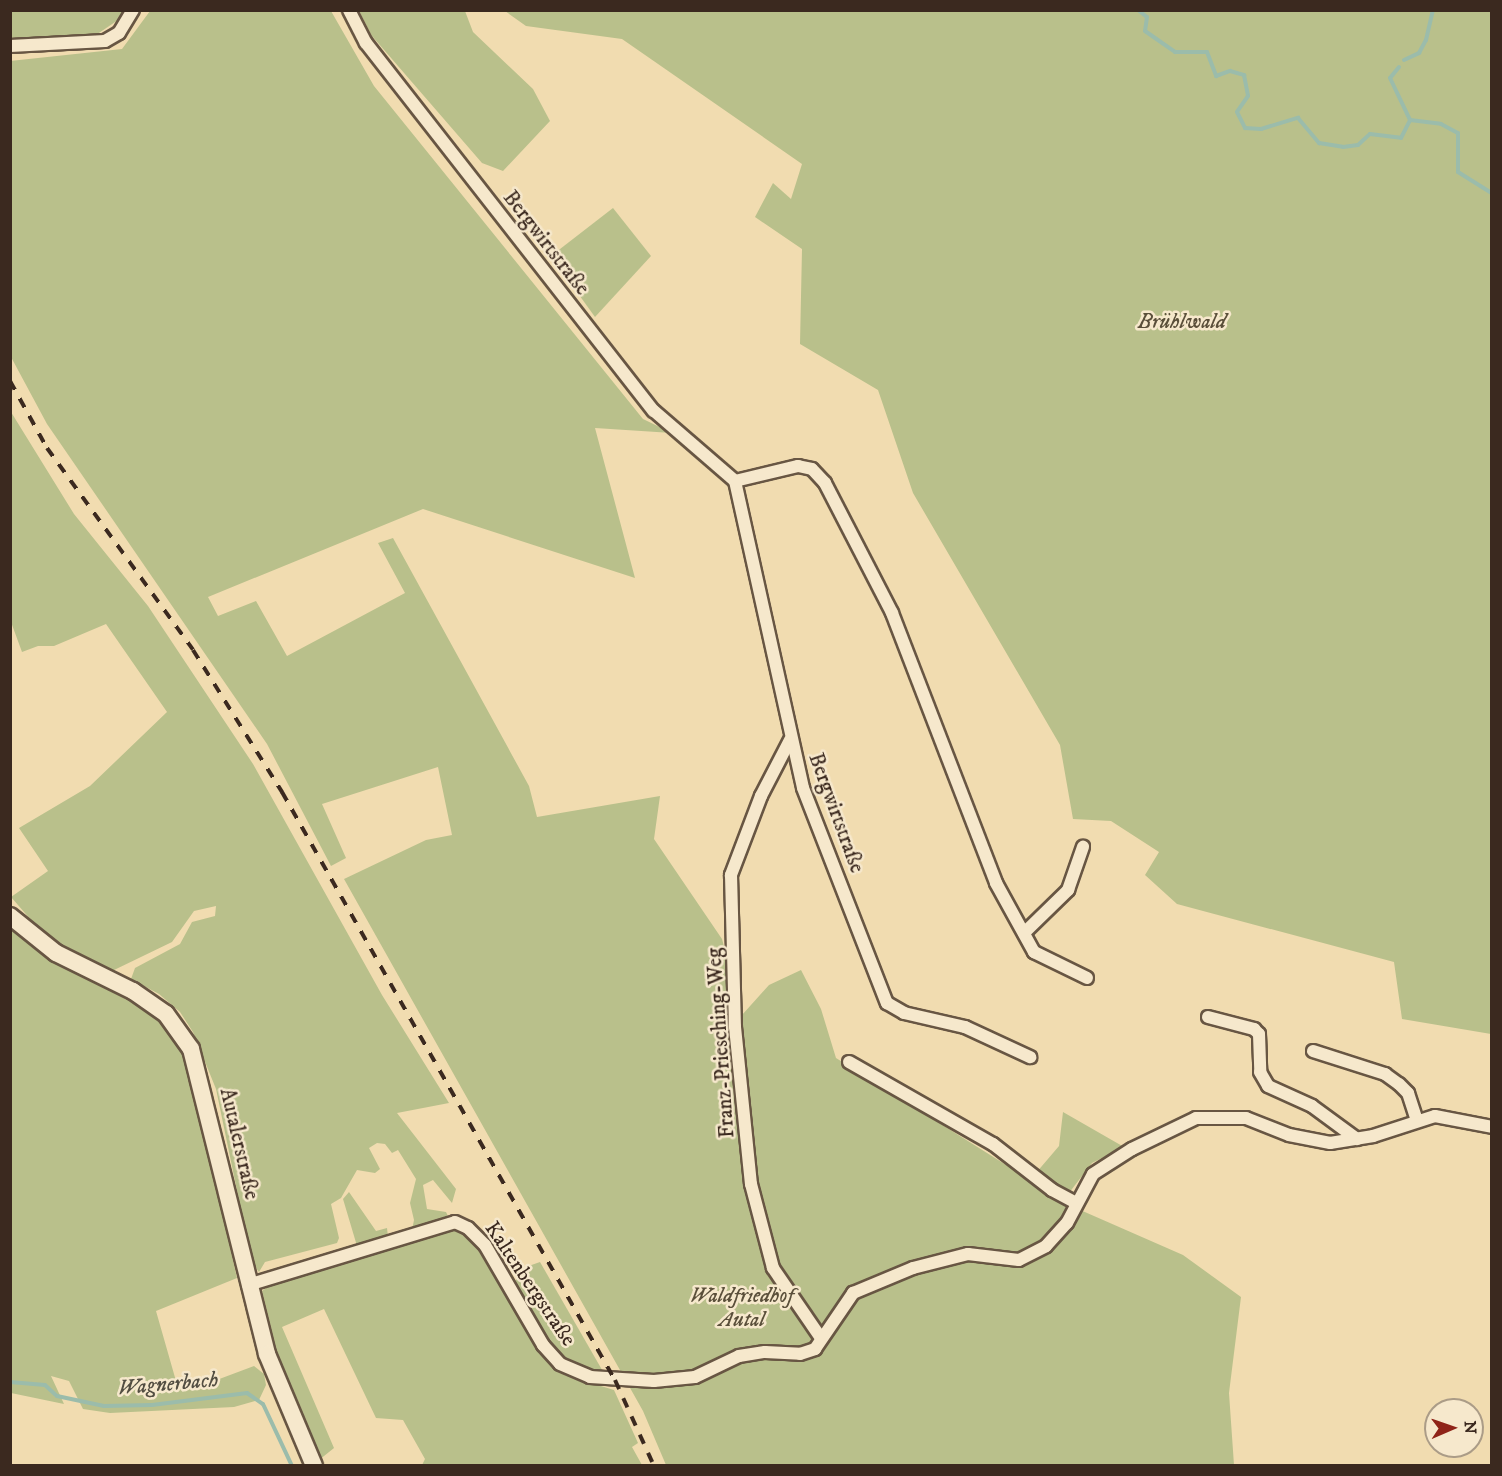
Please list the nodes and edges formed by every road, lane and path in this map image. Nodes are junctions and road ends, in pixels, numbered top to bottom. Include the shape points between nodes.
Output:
1 (133, 10) edge
2 (349, 10) edge
3 (10, 46) edge
4 (735, 481) junction
5 (790, 740) junction
6 (1083, 846) dead end
7 (10, 916) edge
8 (1024, 933) junction
9 (1087, 978) dead end
10 (1209, 1017) dead end
11 (1313, 1051) dead end
12 (1030, 1057) dead end
13 (849, 1062) dead end
14 (1417, 1120) junction
15 (1491, 1127) edge
16 (1357, 1139) junction
17 (1076, 1203) junction
18 (248, 1285) junction
19 (820, 1338) junction
20 (314, 1466) edge

1 - 3 street via 119,33 105,41
2 - 4 street, Bergwirtstraße via 366,43 654,411
4 - 5 street, Bergwirtstraße
4 - 8 street via 798,466 812,469 825,483 892,614 996,883
5 - 12 street, Bergwirtstraße via 802,788 887,1003 904,1013 965,1027
5 - 19 street, Franz-Priesching-Weg via 761,796 731,875 735,1027 751,1184 773,1268
6 - 8 street via 1068,890
7 - 18 main road, Autalerstraße via 56,953 133,991 166,1014 191,1048
8 - 9 street via 1034,952
10 - 16 street via 1254,1029 1259,1034 1260,1072 1268,1086 1312,1106
11 - 14 street via 1385,1074 1408,1093
13 - 17 street via 993,1144 1052,1190
14 - 15 street, Kaltenbergstraße via 1447,1116
14 - 16 street, Kaltenbergstraße
16 - 17 street, Kaltenbergstraße via 1315,1142 1246,1118 1196,1118 1132,1149 1093,1174
17 - 19 street, Kaltenbergstraße via 1067,1223 1046,1246 1019,1260 968,1254 914,1268 853,1293
18 - 19 street, Kaltenbergstraße via 455,1222 468,1228 485,1245 543,1345 560,1364 590,1377 654,1381 695,1377 739,1356 765,1352 800,1354 815,1349
18 - 20 main road, Autalerstraße via 267,1354

